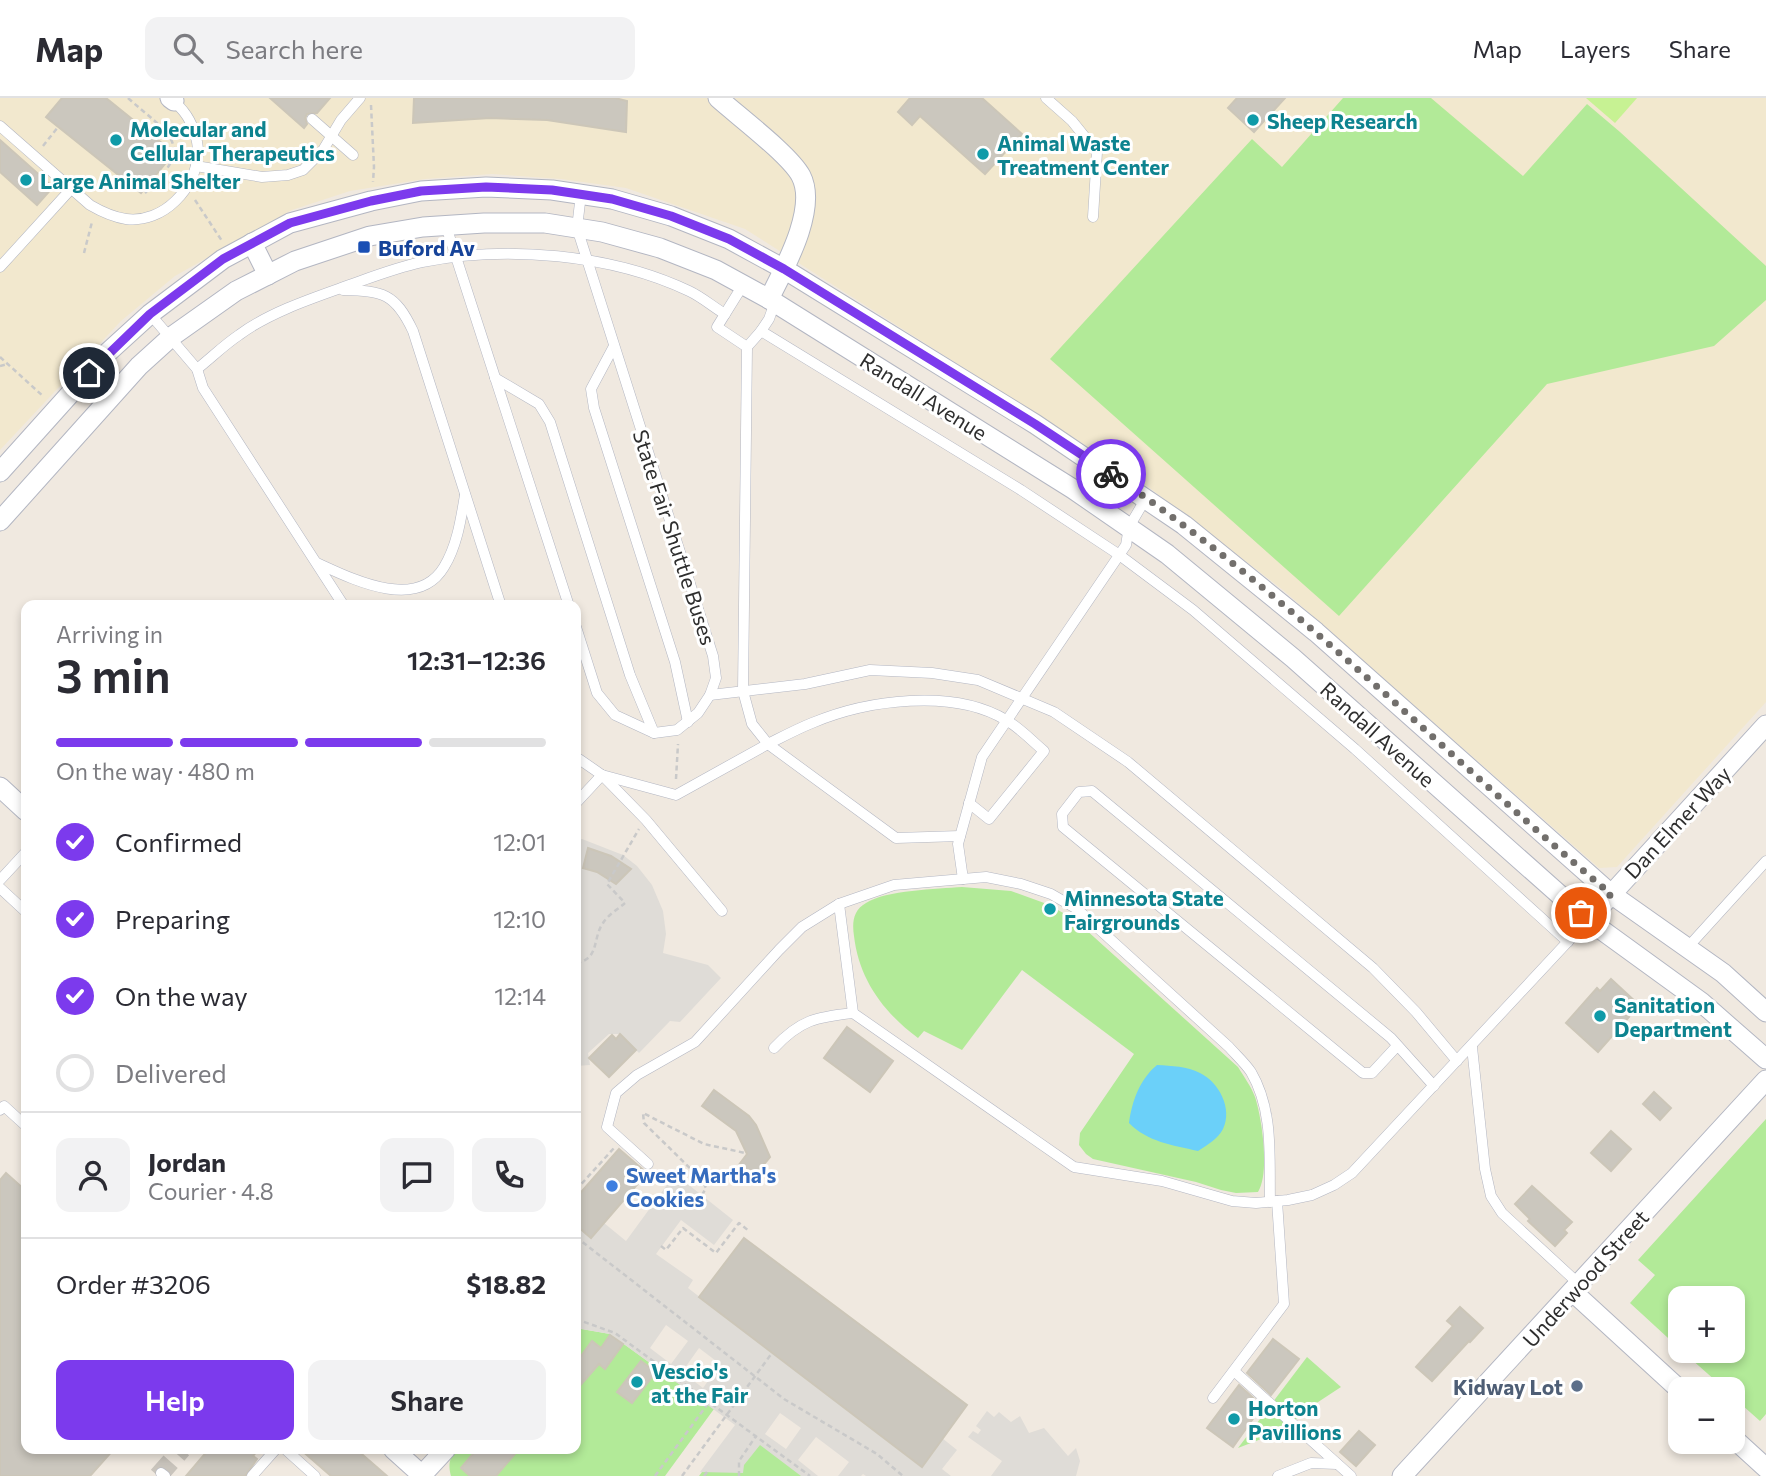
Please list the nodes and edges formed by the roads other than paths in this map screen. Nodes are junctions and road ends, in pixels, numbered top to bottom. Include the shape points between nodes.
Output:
1 (360, 98) edge
2 (718, 98) edge
3 (1046, 98) edge
4 (173, 99) edge
5 (312, 119) dead end
6 (0, 126) edge
7 (331, 136) junction
8 (353, 155) dead end
9 (196, 166) junction
10 (71, 189) junction
11 (581, 194) junction
12 (1093, 217) dead end
13 (446, 226) junction
14 (577, 228) junction
15 (252, 243) junction
16 (456, 257) junction
17 (587, 261) junction
18 (0, 267) edge
19 (784, 269) junction
20 (268, 275) junction
21 (743, 285) junction
22 (337, 290) junction
23 (772, 301) junction
24 (150, 314) junction
25 (725, 314) junction
26 (761, 331) junction
27 (171, 337) junction
28 (614, 346) junction
29 (747, 347) junction
30 (197, 369) junction
31 (495, 378) junction
32 (0, 471) edge
33 (466, 493) junction
34 (1147, 498) junction
35 (0, 521) edge
36 (1129, 527) junction
37 (1118, 554) junction
38 (316, 563) junction
39 (340, 600) edge
40 (499, 600) edge
41 (567, 600) edge
42 (581, 642) edge
43 (743, 691) junction
44 (710, 695) junction
45 (1022, 697) junction
46 (1007, 720) junction
47 (688, 722) junction
48 (1766, 725) edge
49 (654, 733) junction
50 (768, 744) junction
51 (581, 760) edge
52 (602, 775) junction
53 (0, 787) edge
54 (581, 798) edge
55 (970, 803) junction
56 (21, 806) edge
57 (960, 836) junction
58 (21, 857) edge
59 (1766, 861) edge
60 (963, 879) junction
61 (0, 880) edge
62 (0, 888) edge
63 (1611, 894) junction
64 (839, 904) junction
65 (21, 907) edge
66 (722, 911) dead end
67 (1588, 920) junction
68 (1568, 942) junction
69 (1688, 947) junction
70 (1766, 1012) edge
71 (853, 1013) junction
72 (1397, 1046) junction
73 (1472, 1047) junction
74 (774, 1048) dead end
75 (1766, 1059) edge
76 (1457, 1061) junction
77 (1766, 1080) edge
78 (1434, 1086) junction
79 (1, 1106) edge
80 (21, 1122) edge
81 (648, 1164) dead end
82 (1274, 1201) junction
83 (1576, 1288) junction
84 (1234, 1371) junction
85 (1668, 1378) edge
86 (1213, 1398) dead end
87 (1745, 1450) edge
88 (271, 1454) edge
89 (291, 1454) edge
90 (405, 1454) edge
91 (442, 1454) edge
92 (1337, 1464) junction
93 (1763, 1469) edge
94 (252, 1476) edge
95 (315, 1476) edge
96 (422, 1476) edge
97 (1278, 1476) edge
98 (1351, 1476) edge
99 (1402, 1476) edge

1 - 7 lane
2 - 19 street via 801,176 806,205
3 - 12 lane via 1097,152
4 - 9 lane via 193,128
5 - 7 lane
6 - 10 lane
7 - 8 lane
7 - 9 lane via 303,170 288,175 262,177
9 - 10 lane via 184,193 159,213 142,219 107,215
10 - 18 lane
11 - 14 lane
11 - 15 street, Randall Avenue via 486,187 421,191 290,223
11 - 19 street, Randall Avenue via 671,216 729,239
13 - 14 street, Randall Avenue via 545,223
13 - 16 lane
13 - 20 street, Randall Avenue via 370,236
14 - 17 lane, State Fair Shuttle Buses
14 - 21 street, Randall Avenue via 660,248
15 - 20 street
15 - 24 street, Randall Avenue
16 - 17 lane via 490,253
16 - 22 lane via 422,262
16 - 31 lane
17 - 25 lane via 649,276 690,292
17 - 28 lane, State Fair Shuttle Buses
19 - 23 street
19 - 34 street, Randall Avenue
20 - 27 street, Randall Avenue via 236,291
21 - 23 street, Randall Avenue
21 - 25 lane
22 - 30 lane via 299,303 241,333
22 - 33 lane via 374,291 403,309
23 - 26 lane
23 - 36 street, Randall Avenue
24 - 27 lane
24 - 32 street, Randall Avenue via 105,355
25 - 29 lane via 717,327
26 - 29 lane
26 - 37 lane
27 - 30 lane
27 - 35 street, Randall Avenue via 139,366
28 - 44 lane, State Fair Shuttle Buses via 713,656 716,678
28 - 47 lane, State Fair Shuttle Buses via 592,389 594,408 675,662
29 - 43 lane
30 - 38 lane via 204,388
31 - 41 lane
31 - 49 lane via 539,404 550,422 630,675
33 - 38 lane via 444,569 418,589 368,583
33 - 40 lane
34 - 36 lane
34 - 63 street, Randall Avenue via 1316,632
36 - 37 lane via 1126,545
36 - 67 street, Randall Avenue via 1283,650
37 - 45 lane
37 - 68 lane via 1258,664
38 - 39 lane
42 - 49 lane via 597,693 615,715
43 - 44 lane
43 - 45 lane via 870,670 978,680
43 - 50 lane via 752,724
44 - 47 lane
45 - 46 lane
45 - 76 lane via 1095,739 1162,790 1373,968
46 - 50 lane via 980,708 945,701 876,703 812,722
46 - 55 lane via 982,757
46 - 55 lane via 1044,751 989,819
47 - 49 lane via 677,730
48 - 63 street, Dan Elmer Way
50 - 52 lane via 676,795
50 - 57 lane via 896,838
51 - 52 lane
52 - 54 lane
52 - 66 lane
53 - 56 street
55 - 57 lane
57 - 60 lane
58 - 61 lane
59 - 69 lane
60 - 64 lane via 894,885
60 - 82 lane via 986,877 1021,884 1077,909 1229,1047 1250,1070 1261,1096 1268,1120
62 - 65 lane
63 - 67 street, Dan Elmer Way
63 - 69 street, Randall Avenue
64 - 71 lane
64 - 81 lane via 802,927 695,1042 637,1075 617,1093 607,1127
67 - 68 lane
67 - 75 street, Randall Avenue via 1701,1002
68 - 73 lane
69 - 70 street, Randall Avenue
71 - 74 lane via 806,1021
71 - 82 lane via 1074,1167 1162,1181 1232,1200
72 - 72 lane via 1372,1073 1363,1073 1063,827 1062,814 1079,792 1093,791
72 - 78 lane
73 - 76 lane
73 - 83 lane via 1491,1196
76 - 78 lane
77 - 83 street, Underwood Street
78 - 82 lane via 1353,1173 1312,1195
79 - 80 lane
82 - 84 lane via 1284,1304
83 - 85 street
83 - 99 street, Underwood Street
84 - 86 lane
84 - 92 lane
87 - 93 street
88 - 94 lane
89 - 95 lane
90 - 96 street
91 - 96 street
92 - 97 lane via 1311,1463
92 - 98 lane

